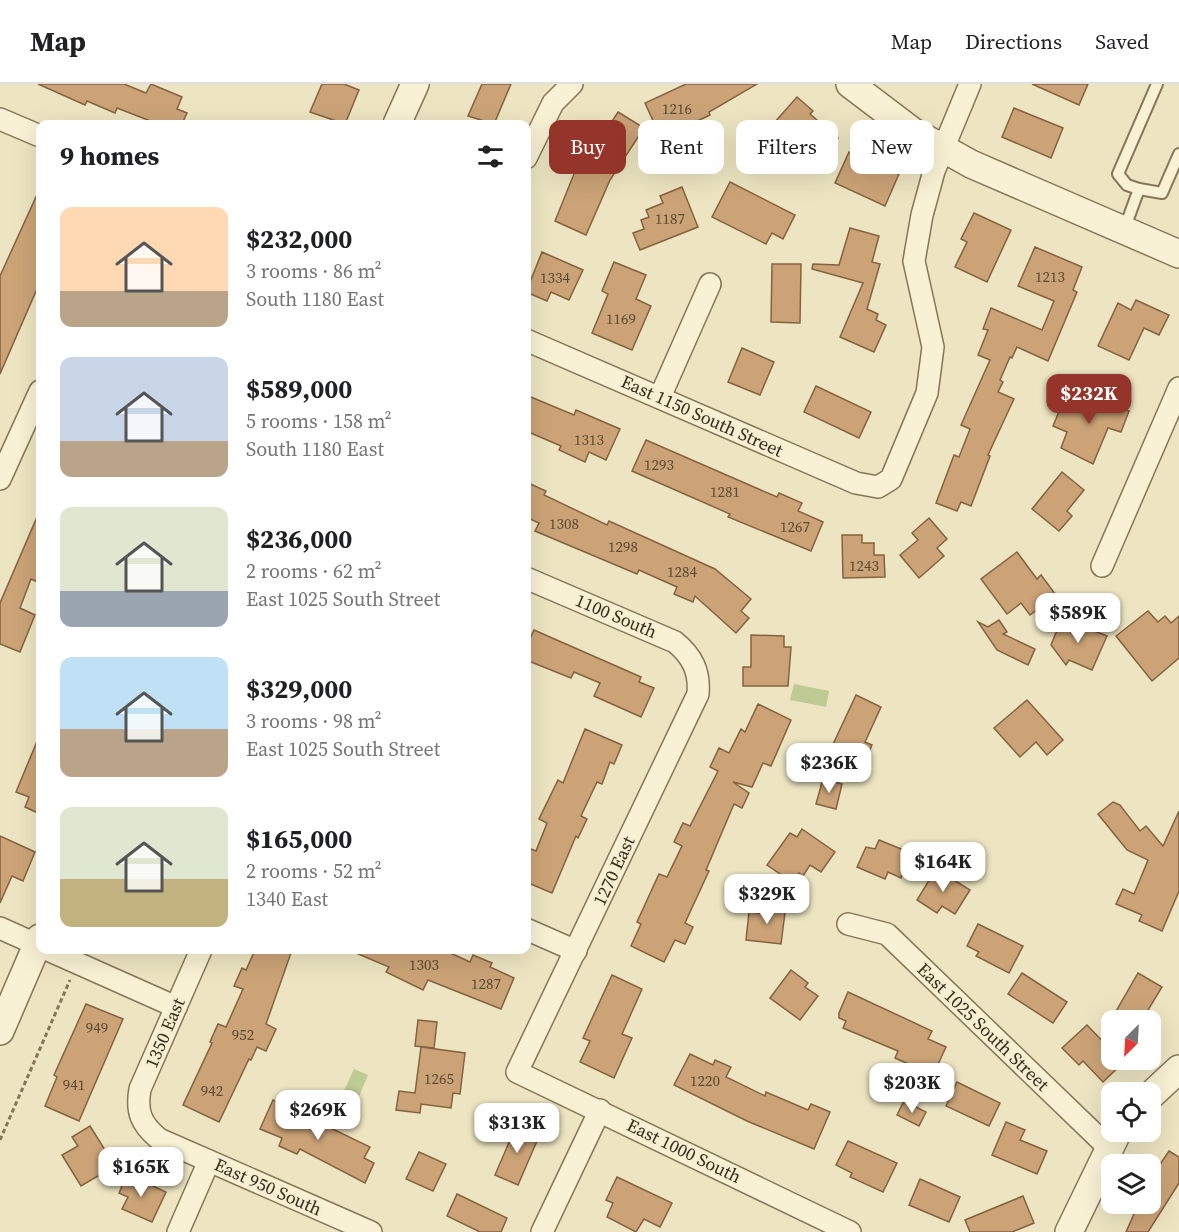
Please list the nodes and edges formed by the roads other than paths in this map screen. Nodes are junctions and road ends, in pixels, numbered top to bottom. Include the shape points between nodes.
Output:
1 (414, 84) edge
2 (572, 84) edge
3 (850, 84) edge
4 (970, 84) edge
5 (1157, 84) edge
6 (0, 119) edge
7 (399, 120) edge
8 (36, 134) edge
9 (531, 148) edge
10 (942, 148) junction
11 (1179, 154) edge
12 (1139, 189) junction
13 (1124, 230) junction
14 (1179, 254) edge
15 (710, 284) dead end
16 (531, 342) edge
17 (1179, 388) edge
18 (660, 397) junction
19 (36, 402) edge
20 (0, 479) edge
21 (1102, 566) dead end
22 (531, 580) edge
23 (696, 667) joint
24 (848, 924) dead end
25 (0, 928) edge
26 (531, 931) edge
27 (36, 943) edge
28 (576, 951) junction
29 (38, 954) edge
30 (61, 954) edge
31 (199, 954) edge
32 (176, 1007) junction
33 (0, 1031) edge
34 (1179, 1068) edge
35 (517, 1072) joint
36 (1161, 1085) edge
37 (600, 1110) junction
38 (140, 1118) joint
39 (1101, 1128) edge
40 (1112, 1142) edge
41 (209, 1161) junction
42 (818, 1225) edge
43 (178, 1232) edge
44 (371, 1232) edge
45 (543, 1232) edge
46 (850, 1232) edge
47 (1069, 1232) edge

1 - 7 street
2 - 9 street via 553,103
3 - 10 street via 912,131
4 - 10 street
5 - 12 lane via 1118,174 1127,185
6 - 8 street
10 - 13 street
10 - 18 street, East 1150 South Street via 914,261 933,347 927,393 891,479 878,487 856,483
11 - 12 lane via 1162,193
12 - 13 lane
13 - 14 street
15 - 18 street
16 - 18 street, East 1150 South Street
17 - 21 street
19 - 20 street
22 - 23 street, 1100 South via 675,642
23 - 28 street, 1270 East via 700,680 698,694
24 - 39 street, East 1025 South Street via 887,934
25 - 27 street
26 - 28 street
28 - 35 street, 1270 East
29 - 33 street
30 - 32 street
31 - 32 street, 1350 East
32 - 38 street, 1350 East via 140,1089
34 - 36 street
35 - 37 street, East 1000 South
37 - 42 street, East 1000 South
37 - 45 street
38 - 41 street, East 950 South via 159,1139
40 - 47 street
41 - 43 street
41 - 44 street, East 950 South
42 - 46 street, East 1000 South

